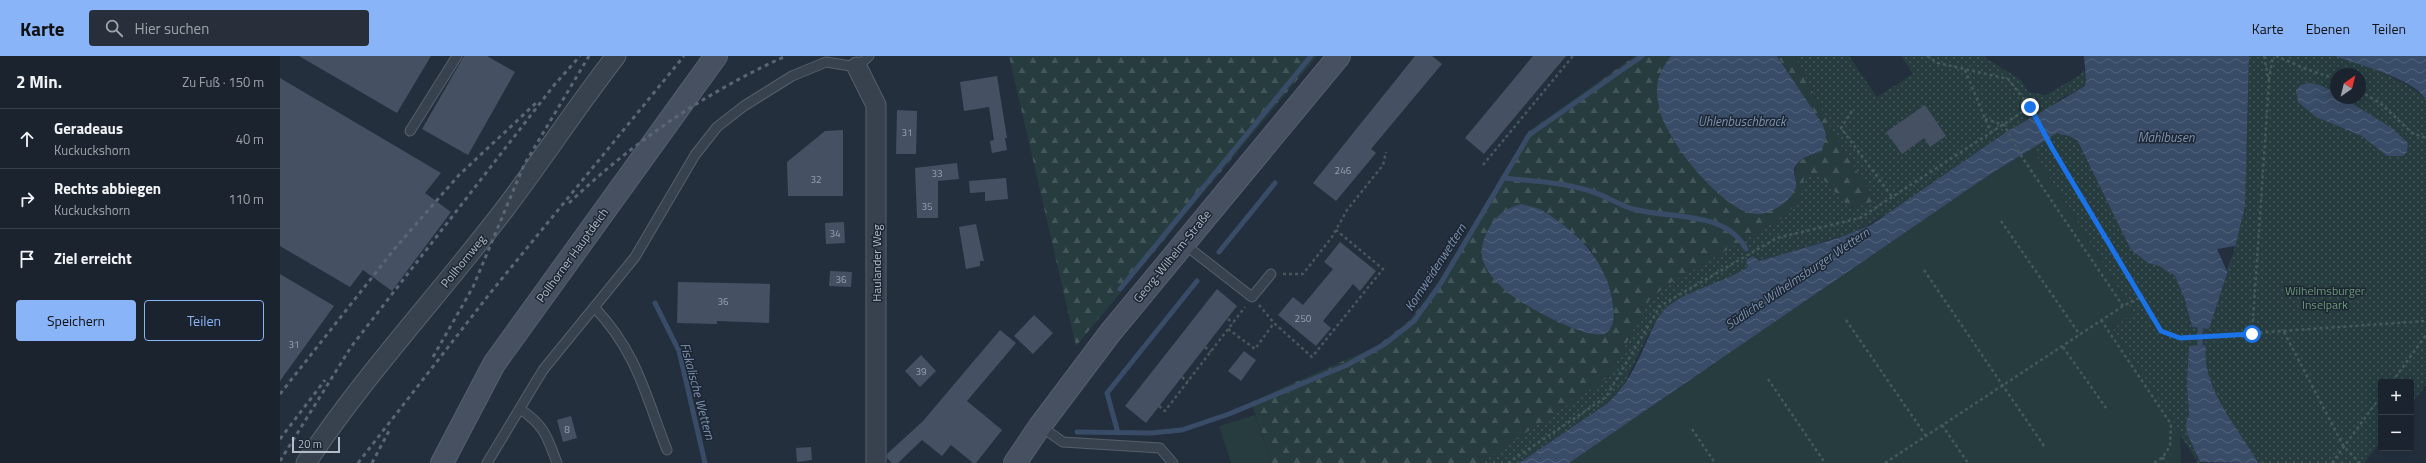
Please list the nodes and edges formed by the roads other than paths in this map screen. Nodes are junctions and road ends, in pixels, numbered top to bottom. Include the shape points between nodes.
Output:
1 (457, 56) edge
2 (616, 56) edge
3 (716, 56) edge
4 (1339, 56) edge
5 (863, 61) edge
6 (410, 131) dead end
7 (1183, 243) junction
8 (1271, 274) road end
9 (594, 307) junction
10 (520, 409) junction
11 (1040, 426) junction
12 (667, 450) dead end
13 (306, 463) edge
14 (442, 463) edge
15 (487, 463) edge
16 (557, 463) edge
17 (876, 463) edge
18 (1015, 463) edge
19 (1173, 463) edge

1 - 6 lane
2 - 13 street, Pollhornweg via 504,210 334,420
3 - 14 main road, Pollhorner Hauptdeich via 494,364
4 - 7 main road, Georg-Wilhelm-Straße
5 - 9 lane via 826,62 792,76 717,126 695,155 634,257
5 - 17 street, Haulander Weg via 876,105
7 - 8 lane via 1252,297
7 - 11 main road, Georg-Wilhelm-Straße via 1110,333
9 - 10 lane via 543,370
9 - 12 lane via 617,333 634,362
10 - 15 lane
10 - 16 lane via 536,420 549,440
11 - 18 main road, Georg-Wilhelm-Straße
11 - 19 lane via 1063,442 1160,448

